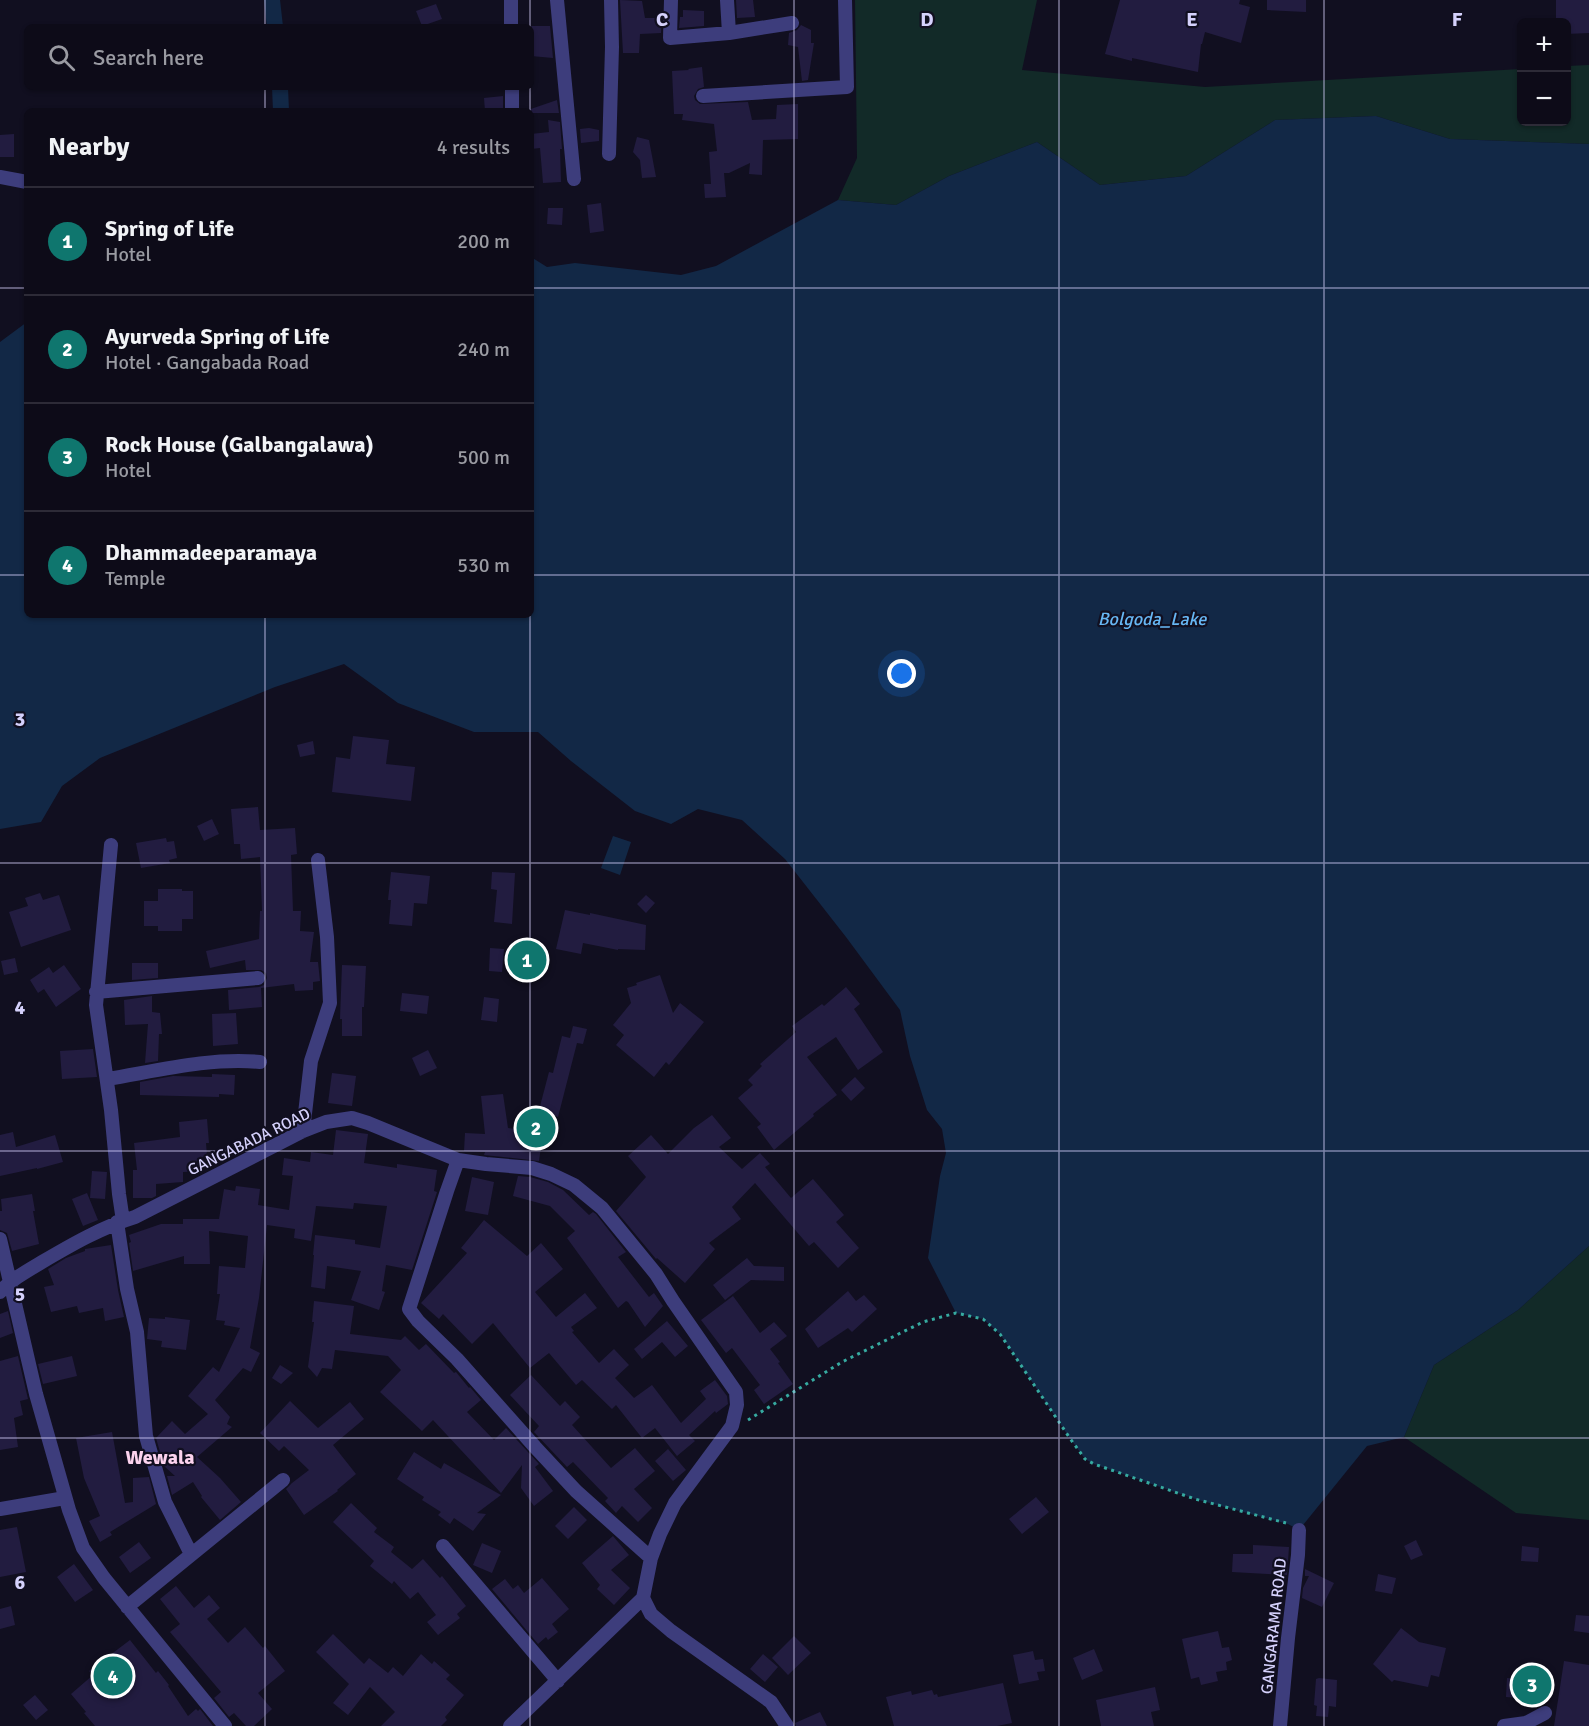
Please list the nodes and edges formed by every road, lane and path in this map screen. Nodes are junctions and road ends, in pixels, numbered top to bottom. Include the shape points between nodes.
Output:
1 (511, 0) edge
2 (557, 0) edge
3 (611, 0) edge
4 (671, 0) edge
5 (727, 0) edge
6 (845, 0) edge
7 (792, 23) dead end
8 (511, 24) edge
9 (729, 33) junction
10 (512, 90) edge
11 (703, 96) dead end
12 (512, 108) edge
13 (609, 154) dead end
14 (0, 177) edge
15 (574, 179) dead end
16 (24, 181) edge
17 (111, 845) dead end
18 (318, 860) dead end
19 (258, 978) dead end
20 (96, 993) junction
21 (260, 1062) dead end
22 (107, 1079) junction
23 (303, 1131) junction
24 (459, 1160) junction
25 (120, 1222) junction
26 (0, 1239) edge
27 (5, 1287) edge
28 (732, 1426) junction
29 (283, 1480) dead end
30 (65, 1498) junction
31 (0, 1509) edge
32 (1299, 1530) joint
33 (443, 1546) dead end
34 (191, 1554) junction
35 (651, 1558) junction
36 (643, 1598) junction
37 (127, 1607) junction
38 (558, 1681) junction
39 (1545, 1713) dead end
40 (225, 1726) edge
41 (510, 1726) edge
42 (787, 1726) edge
43 (1280, 1726) edge
44 (1504, 1726) edge

1 - 8 street
2 - 15 street
3 - 13 street
4 - 9 street via 670,38
5 - 9 street
6 - 11 street via 847,87
7 - 9 street
10 - 12 street
14 - 16 street
17 - 20 street
18 - 23 street via 330,1004 311,1061
19 - 20 street
20 - 22 street
21 - 22 street via 201,1064
22 - 25 street
23 - 24 street, GANGABADA ROAD via 352,1118
23 - 25 street, GANGABADA ROAD
24 - 28 street, GANGABADA ROAD via 532,1168 551,1174 574,1185 602,1208 656,1274 736,1392
24 - 35 street via 410,1309 576,1491
25 - 27 street, GANGABADA ROAD via 71,1245
25 - 34 street via 127,1289 137,1332 146,1436 165,1502
26 - 27 street
27 - 30 street
28 - 32 path via 752,1418 852,1357 923,1322 956,1313 983,1319 1000,1334 1085,1459 1195,1499
28 - 35 street via 675,1503
29 - 34 street
30 - 31 street
30 - 37 street via 82,1548
32 - 43 street, GANGARAMA ROAD
33 - 38 street
34 - 37 street
35 - 36 street
36 - 38 street
36 - 42 street via 651,1614 671,1631 771,1702
37 - 40 street
38 - 41 street
39 - 44 street via 1526,1723

